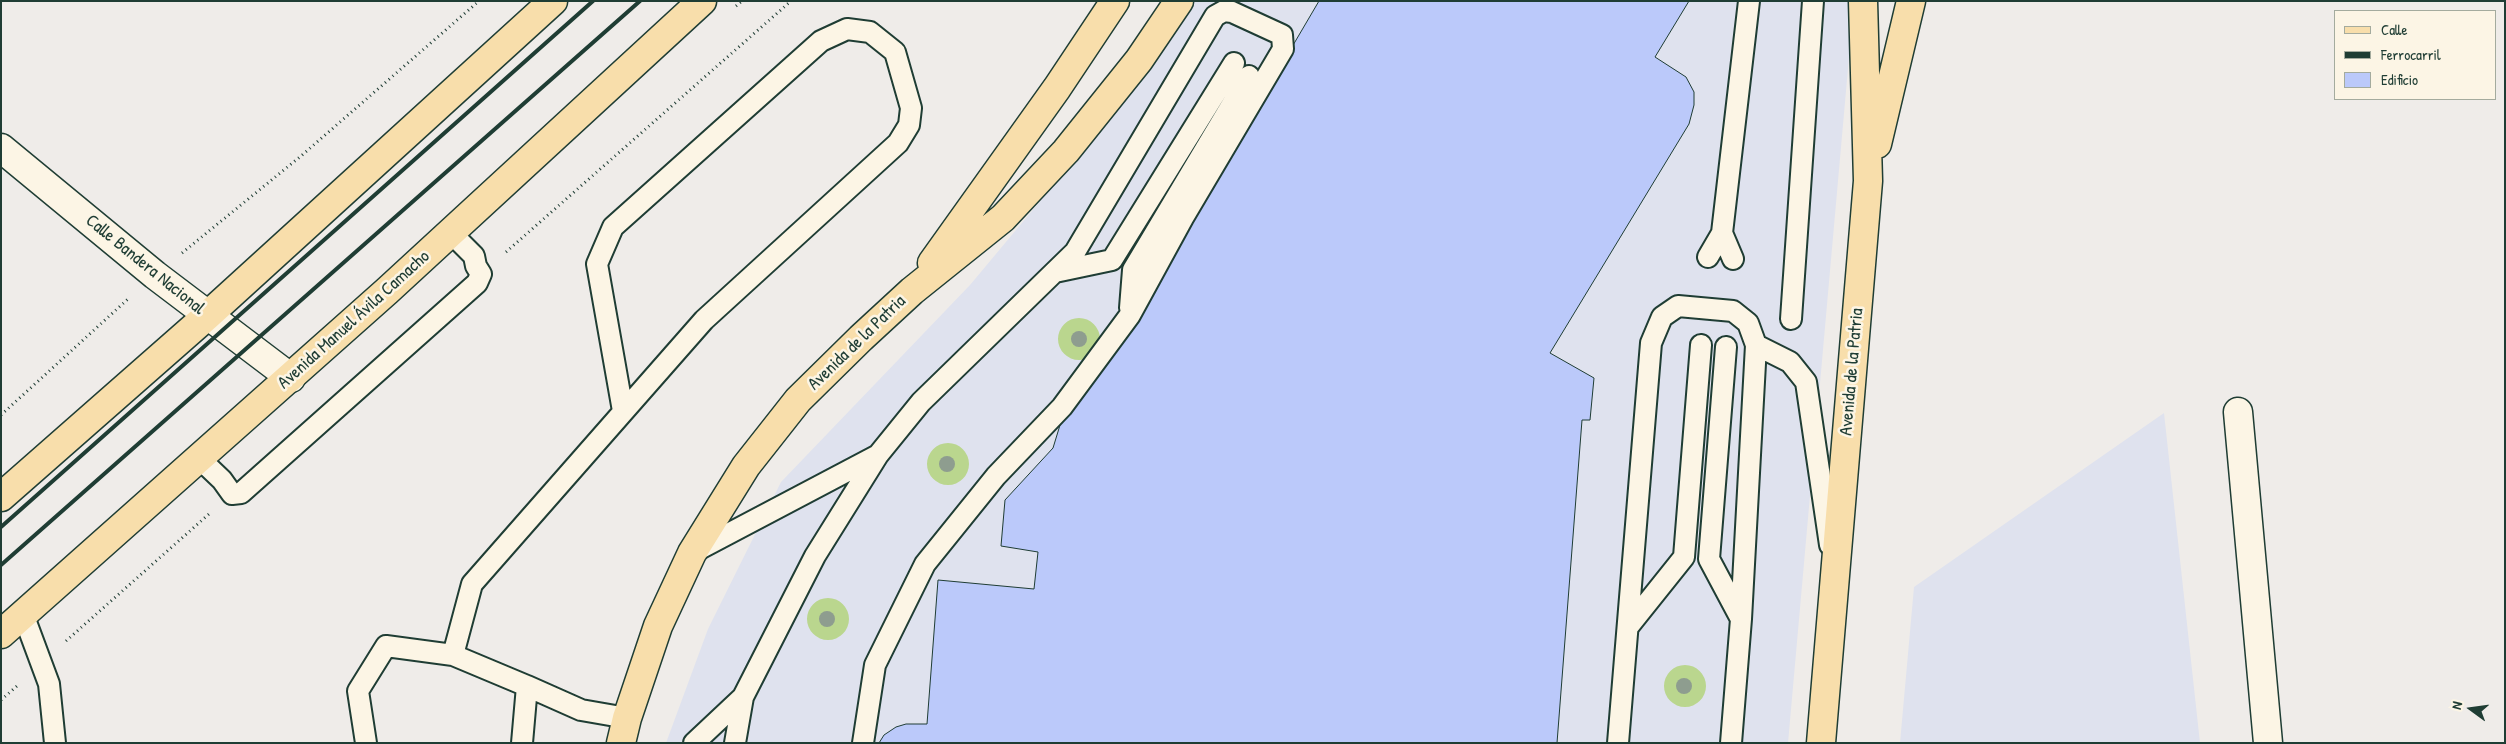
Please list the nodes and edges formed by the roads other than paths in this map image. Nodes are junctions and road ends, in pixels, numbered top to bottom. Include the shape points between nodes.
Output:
1 (553, 1) edge
2 (702, 1) edge
3 (1115, 1) edge
4 (1178, 1) edge
5 (1749, 1) edge
6 (1813, 1) edge
7 (1863, 1) edge
8 (1911, 1) edge
9 (1234, 63) dead end
10 (1249, 76) dead end
11 (1, 148) edge
12 (1868, 182) junction
13 (451, 233) junction
14 (1722, 233) junction
15 (1708, 257) dead end
16 (1732, 258) dead end
17 (1055, 272) junction
18 (912, 291) junction
19 (1130, 315) junction
20 (207, 316) junction
21 (1791, 319) dead end
22 (1756, 345) junction
23 (1701, 346) dead end
24 (1726, 347) dead end
25 (291, 378) junction
26 (623, 411) junction
27 (2238, 412) dead end
28 (878, 455) junction
29 (200, 459) junction
30 (2, 495) edge
31 (692, 553) junction
32 (1835, 579) junction
33 (23, 614) junction
34 (1741, 619) junction
35 (1628, 627) junction
36 (1, 634) edge
37 (453, 655) junction
38 (527, 686) junction
39 (743, 697) junction
40 (624, 730) edge
41 (55, 743) edge
42 (366, 743) edge
43 (522, 743) edge
44 (694, 743) edge
45 (736, 743) edge
46 (863, 743) edge
47 (1618, 743) edge
48 (1731, 743) edge
49 (1822, 743) edge
50 (2268, 743) edge

1 - 20 main road
2 - 13 main road, Avenida Manuel Ávila Camacho
3 - 18 main road
4 - 18 main road, Avenida de la Patria via 1139,60 1066,151 1003,218
5 - 14 lane
6 - 21 lane
7 - 12 main road, Avenida de la Patria
8 - 12 main road
9 - 17 lane via 1112,260
10 - 19 lane via 1133,270
11 - 20 street, Calle Bandera Nacional
12 - 32 main road, Avenida de la Patria
13 - 25 main road, Avenida Manuel Ávila Camacho
13 - 29 lane via 474,256 481,274 477,284 242,493 232,494
14 - 15 lane
14 - 16 lane
17 - 19 lane via 1075,252 1215,16 1224,11 1232,12 1282,35 1283,49
17 - 28 lane via 921,402
18 - 31 main road, Avenida de la Patria via 798,400 746,466
19 - 46 lane via 1062,407 996,476 925,564 875,665
20 - 25 street, Calle Bandera Nacional
20 - 30 main road
22 - 32 lane via 1790,362 1806,382
22 - 34 lane
22 - 35 lane via 1748,323 1733,311 1678,306 1662,317 1651,343
23 - 35 lane via 1684,557
24 - 34 lane via 1710,559
25 - 29 main road, Avenida Manuel Ávila Camacho
26 - 26 lane via 596,264 612,227 821,41 847,30 870,32 895,52 911,108 909,125 898,143 704,320
26 - 37 lane via 472,584
27 - 50 street
28 - 31 lane
28 - 39 lane via 815,556
29 - 33 main road, Avenida Manuel Ávila Camacho
31 - 40 main road, Avenida de la Patria via 658,626
32 - 49 main road, Avenida de la Patria
33 - 36 main road, Avenida Manuel Ávila Camacho
33 - 41 lane via 49,684
34 - 48 lane
35 - 47 lane
37 - 38 lane
37 - 42 lane via 386,646 358,691
38 - 40 lane
38 - 43 lane
39 - 44 lane
39 - 45 lane

